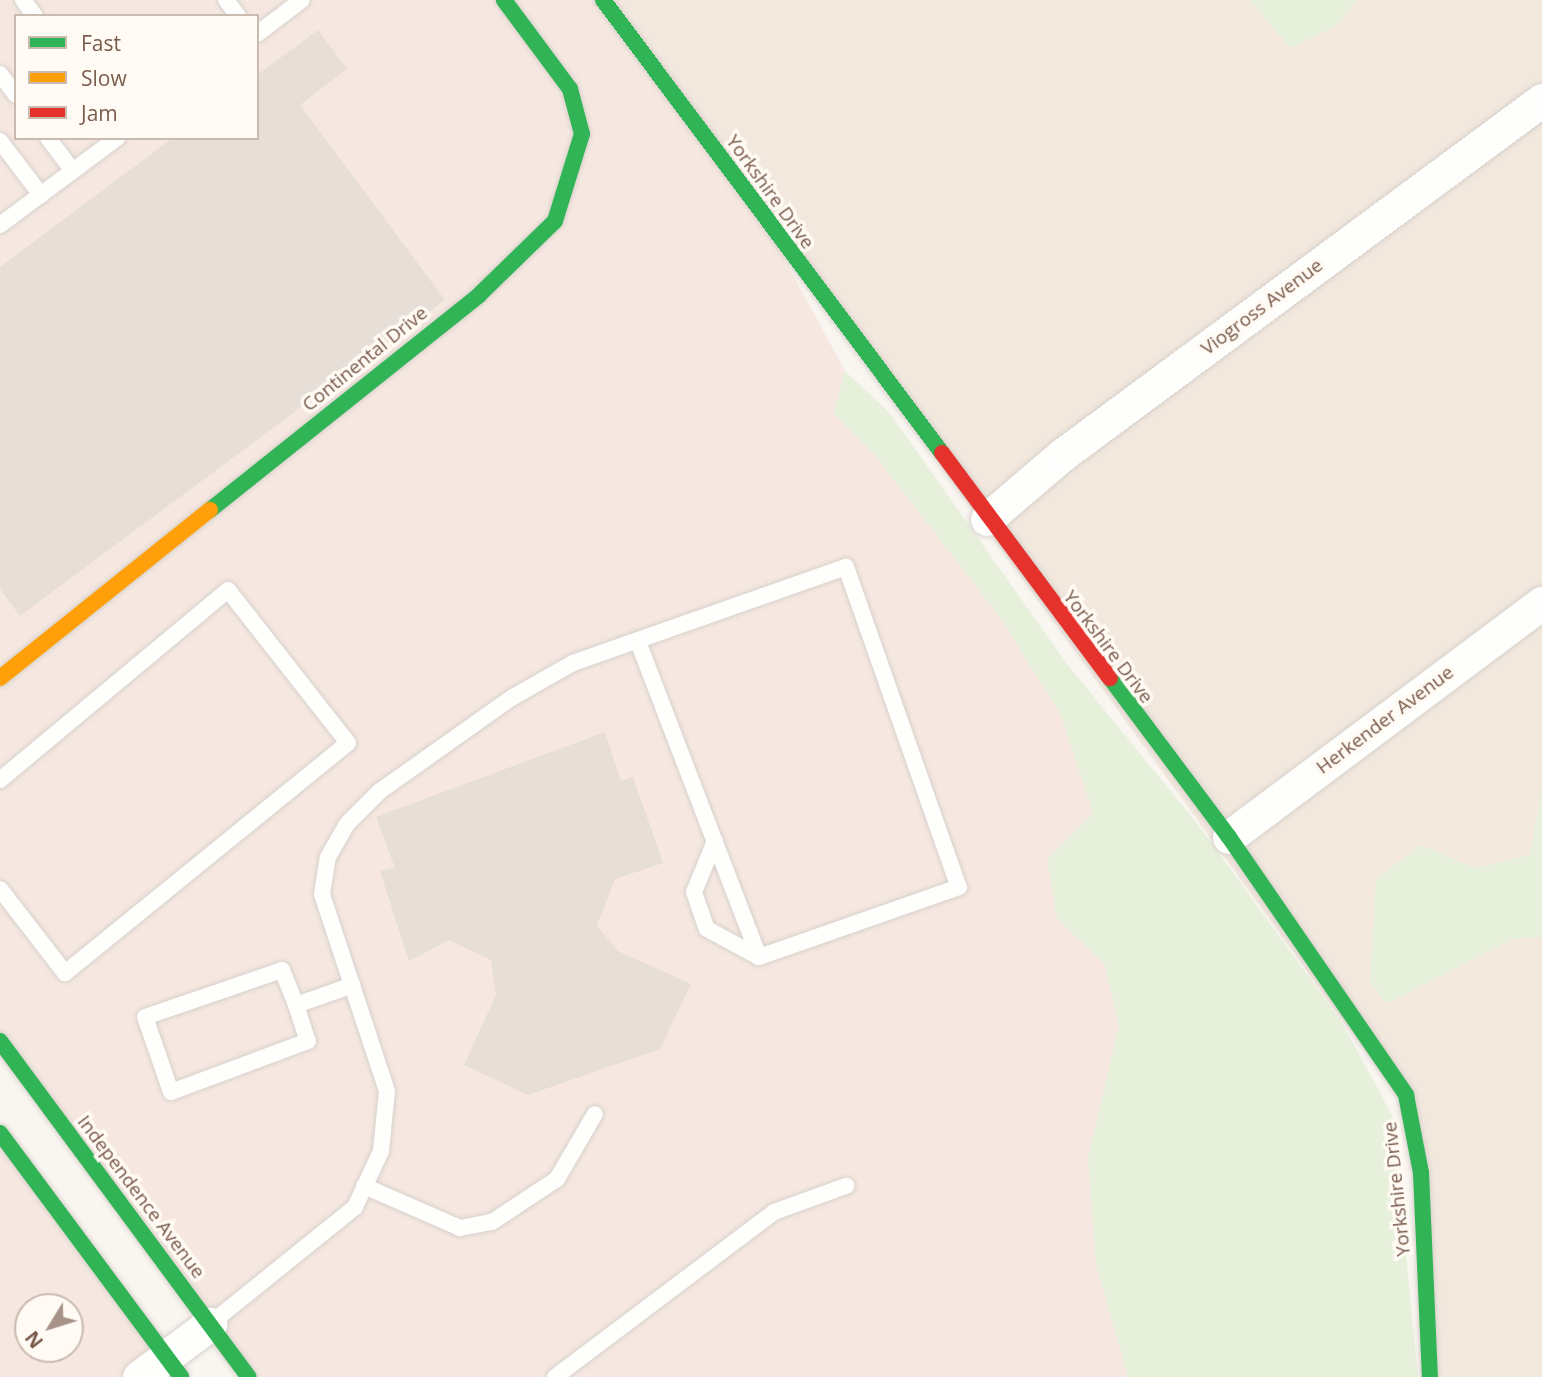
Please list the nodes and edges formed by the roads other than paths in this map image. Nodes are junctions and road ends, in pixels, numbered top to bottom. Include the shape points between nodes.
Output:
1 (504, 0) edge
2 (603, 0) edge
3 (299, 1) edge
4 (259, 32) edge
5 (0, 74) edge
6 (14, 92) edge
7 (1542, 100) edge
8 (49, 140) edge
9 (114, 140) edge
10 (0, 141) edge
11 (72, 171) junction
12 (41, 195) junction
13 (0, 225) edge
14 (987, 519) junction
15 (1542, 603) edge
16 (638, 641) junction
17 (0, 678) edge
18 (0, 780) edge
19 (1229, 837) junction
20 (715, 841) junction
21 (0, 890) edge
22 (759, 957) junction
23 (352, 985) junction
24 (296, 1005) junction
25 (0, 1041) edge
26 (595, 1114) dead end
27 (0, 1133) edge
28 (364, 1186) junction
29 (846, 1186) dead end
30 (210, 1324) junction
31 (173, 1367) edge
32 (139, 1377) edge
33 (249, 1377) edge
34 (555, 1377) edge
35 (1430, 1377) edge

1 - 17 street, Continental Drive via 570,89 582,134 555,221 479,295
2 - 14 street, Yorkshire Drive
3 - 4 lane
5 - 6 lane
7 - 14 street, Viogross Avenue via 1062,455
8 - 11 lane
9 - 11 lane
10 - 12 lane
11 - 12 lane
12 - 13 lane
14 - 19 street, Yorkshire Drive
15 - 19 street, Herkender Avenue
16 - 20 lane
16 - 22 lane via 846,567 959,887
16 - 23 lane via 573,663 513,697 380,791 347,824 328,857 322,894
18 - 21 lane via 228,590 348,743 65,973
19 - 35 street, Yorkshire Drive via 1406,1095 1421,1173
20 - 22 lane
20 - 22 lane via 694,892 707,929
23 - 24 lane
23 - 28 lane via 387,1091 381,1151
24 - 24 lane via 282,970 145,1017 172,1093 308,1041
25 - 30 street, Independence Avenue
26 - 28 lane via 557,1179 492,1222 447,1224
27 - 31 street
28 - 30 lane via 355,1206
29 - 34 lane via 774,1212
30 - 31 street
30 - 33 street, Independence Avenue
31 - 32 street

